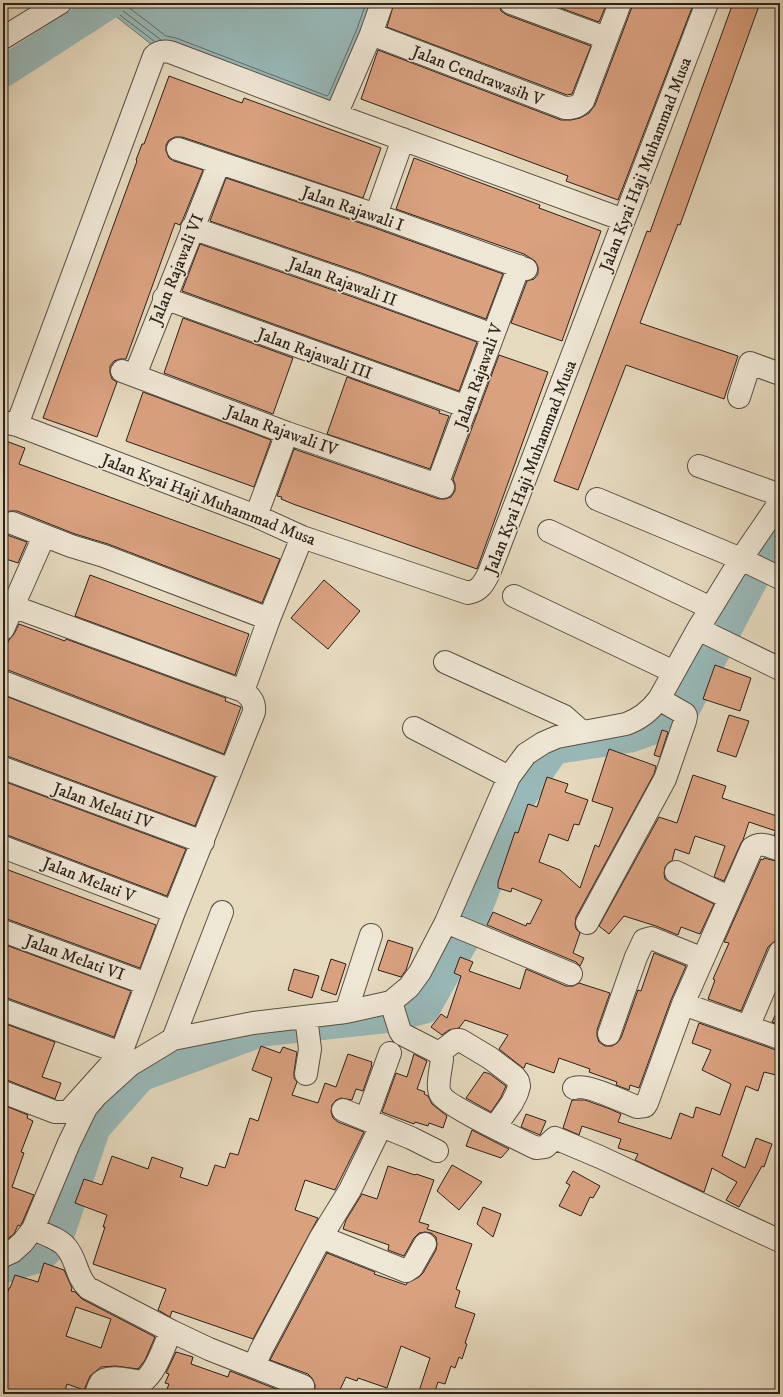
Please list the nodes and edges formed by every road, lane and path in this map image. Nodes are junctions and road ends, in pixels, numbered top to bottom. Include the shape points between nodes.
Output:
1 (60, 3) edge
2 (382, 3) edge
3 (511, 3) edge
4 (620, 3) edge
5 (706, 3) edge
6 (371, 34) junction
7 (3, 38) edge
8 (606, 38) junction
9 (336, 115) junction
10 (403, 139) junction
11 (178, 149) dead end
12 (219, 163) junction
13 (376, 215) junction
14 (624, 220) junction
15 (192, 228) junction
16 (523, 268) joint
17 (164, 298) junction
18 (493, 335) junction
19 (128, 373) joint
20 (780, 374) edge
21 (739, 397) dead end
22 (467, 407) junction
23 (10, 424) edge
24 (287, 433) junction
25 (699, 466) dead end
26 (440, 486) joint
27 (780, 495) edge
28 (597, 499) dead end
29 (780, 502) edge
30 (256, 516) junction
31 (12, 523) dead end
32 (549, 531) dead end
33 (44, 536) junction
34 (302, 537) junction
35 (759, 568) edge
36 (514, 596) dead end
37 (12, 606) junction
38 (711, 608) junction
39 (269, 619) junction
40 (3, 629) edge
41 (704, 632) junction
42 (445, 662) dead end
43 (780, 669) edge
44 (674, 672) junction
45 (3, 682) edge
46 (243, 691) junction
47 (672, 707) junction
48 (414, 728) dead end
49 (582, 732) junction
50 (3, 768) edge
51 (231, 770) junction
52 (509, 777) junction
53 (203, 842) junction
54 (3, 847) edge
55 (780, 850) edge
56 (676, 872) dead end
57 (730, 898) junction
58 (174, 912) junction
59 (222, 912) dead end
60 (587, 923) dead end
61 (461, 928) junction
62 (3, 931) edge
63 (371, 935) dead end
64 (780, 952) edge
65 (703, 960) junction
66 (571, 974) dead end
67 (147, 984) junction
68 (683, 1004) junction
69 (3, 1010) edge
70 (346, 1012) junction
71 (395, 1015) junction
72 (307, 1024) junction
73 (748, 1027) junction
74 (609, 1034) dead end
75 (780, 1038) edge
76 (173, 1040) junction
77 (121, 1053) junction
78 (390, 1053) dead end
79 (439, 1054) junction
80 (306, 1074) dead end
81 (574, 1088) dead end
82 (3, 1092) edge
83 (343, 1110) dead end
84 (373, 1122) junction
85 (494, 1127) junction
86 (436, 1151) dead end
87 (48, 1236) junction
88 (321, 1237) junction
89 (780, 1241) edge
90 (425, 1244) dead end
91 (3, 1256) edge
92 (171, 1331) junction
93 (254, 1366) junction
94 (303, 1386) dead end
95 (96, 1394) edge

1 - 7 street
2 - 6 street
3 - 8 street
4 - 8 street
5 - 14 street, Jalan Kyai Haji Muhammad Musa
6 - 8 street, Jalan Cendrawasih V via 565,108 578,107 583,101
6 - 9 street
9 - 10 street
9 - 23 street via 170,52 161,52 154,56
10 - 13 street
10 - 14 street
11 - 12 street, Jalan Rajawali I
12 - 13 street, Jalan Rajawali I
12 - 15 street, Jalan Rajawali VI
13 - 16 street, Jalan Rajawali I
14 - 34 street, Jalan Kyai Haji Muhammad Musa via 489,572 480,588 468,593
15 - 17 street, Jalan Rajawali VI
15 - 18 street, Jalan Rajawali II
16 - 18 street, Jalan Rajawali V
17 - 19 street, Jalan Rajawali VI
17 - 22 street, Jalan Rajawali III
18 - 22 street, Jalan Rajawali V
19 - 24 street, Jalan Rajawali IV
20 - 21 street via 750,363
22 - 26 street, Jalan Rajawali V
23 - 30 street, Jalan Kyai Haji Muhammad Musa
24 - 26 street, Jalan Rajawali IV
24 - 30 street
25 - 27 street
28 - 35 street
29 - 35 street
30 - 34 street, Jalan Kyai Haji Muhammad Musa
31 - 33 street
32 - 38 street
33 - 37 street
33 - 39 street via 104,556
34 - 39 street
35 - 38 street
36 - 44 street
37 - 40 street
37 - 46 street
38 - 41 street
39 - 46 street
41 - 43 street
41 - 44 street
42 - 49 street via 564,716
44 - 47 street
45 - 51 street
46 - 51 street via 255,707
47 - 49 street via 652,709 626,724
47 - 60 street via 686,716 665,780
48 - 52 street
49 - 52 street via 543,743 526,754
50 - 53 street, Jalan Melati IV
51 - 53 street
52 - 61 street
53 - 58 street
54 - 58 street, Jalan Melati V
55 - 57 street via 761,844 752,848
56 - 57 street
57 - 65 street
58 - 67 street
59 - 76 street
61 - 66 street
61 - 71 street via 420,972
62 - 67 street, Jalan Melati VI
63 - 70 street
64 - 73 street
65 - 68 street
65 - 74 street via 651,938 644,940
67 - 77 street
68 - 73 street
68 - 81 street via 645,1106 637,1107 590,1088
69 - 77 street
70 - 71 street
70 - 72 street
71 - 79 street via 405,1036
72 - 76 street via 253,1023
72 - 80 street via 310,1049
73 - 75 street
76 - 87 street via 130,1065 86,1108 69,1143
77 - 82 street via 68,1112 55,1112
78 - 84 street
79 - 85 street via 442,1059 439,1089 441,1095 456,1107
79 - 85 street via 456,1040 460,1040 490,1058 517,1079 517,1093
83 - 84 street
84 - 86 street
84 - 88 street via 350,1190
85 - 89 street via 539,1148 555,1138
87 - 91 street via 23,1242
87 - 92 street via 71,1254 82,1281 88,1288
88 - 90 street via 406,1271 412,1267
88 - 93 street
92 - 93 street
92 - 95 street via 148,1379 142,1382 107,1379 101,1383
93 - 94 street

